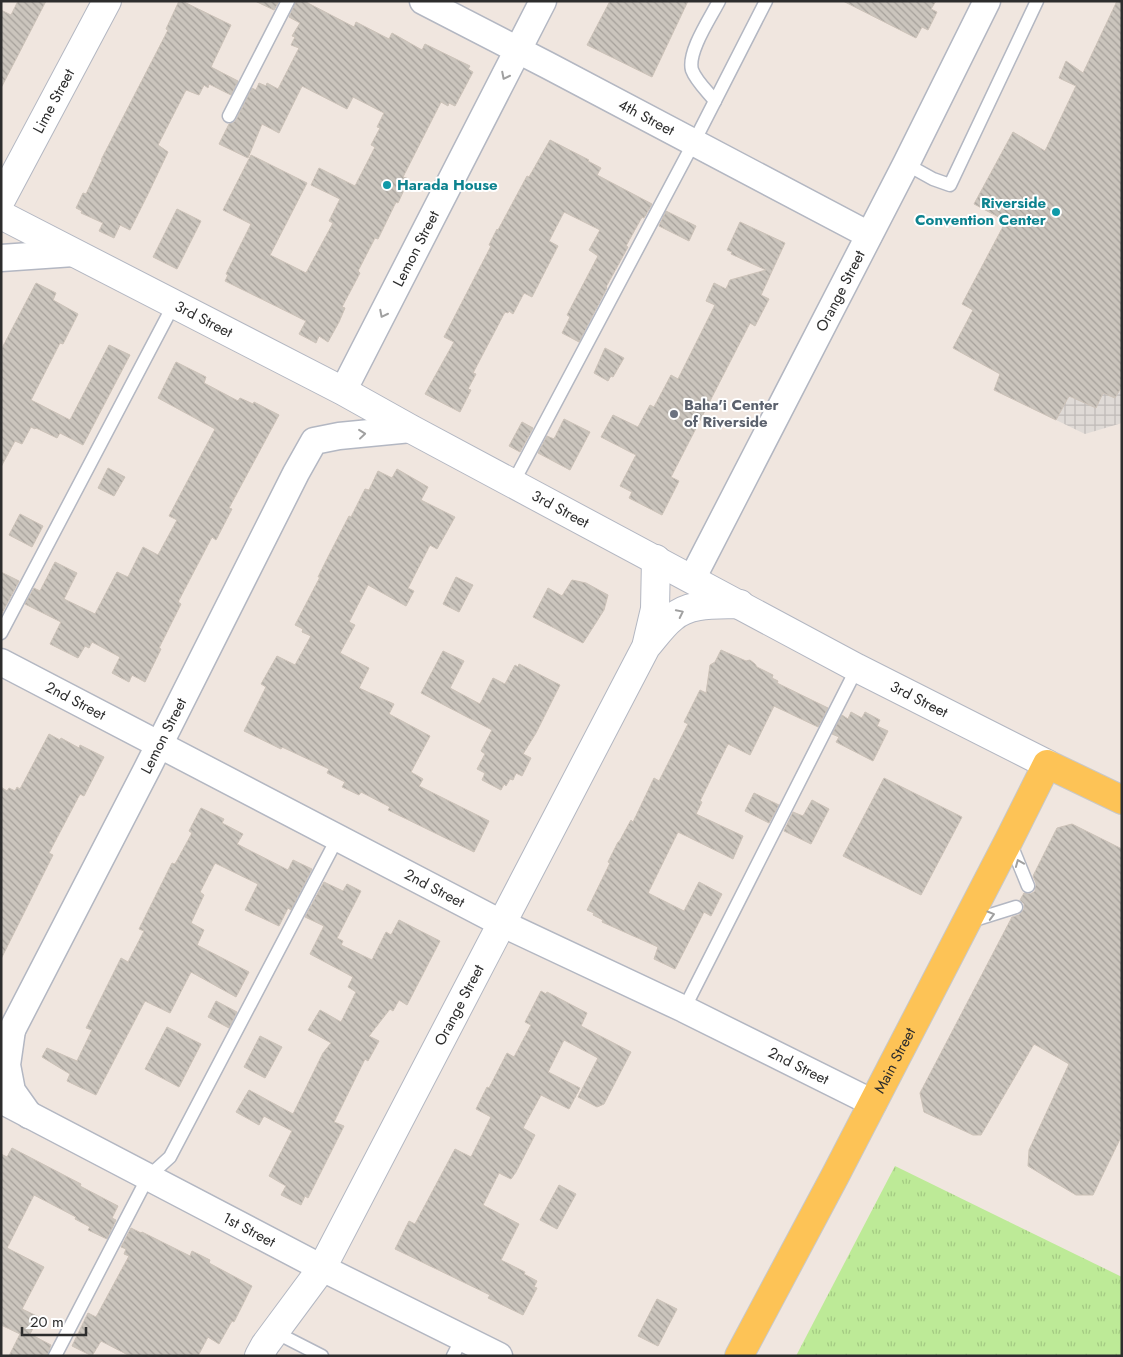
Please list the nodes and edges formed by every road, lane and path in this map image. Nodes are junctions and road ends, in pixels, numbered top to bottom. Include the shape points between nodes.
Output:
1 (107, 1) edge
2 (288, 1) edge
3 (423, 1) edge
4 (544, 1) edge
5 (719, 1) edge
6 (766, 1) edge
7 (987, 1) edge
8 (1037, 1) edge
9 (518, 50) junction
10 (715, 101) junction
11 (229, 116) dead end
12 (694, 142) junction
13 (906, 164) junction
14 (1, 200) edge
15 (1, 215) edge
16 (869, 235) junction
17 (74, 253) junction
18 (1, 258) edge
19 (174, 304) junction
20 (343, 390) junction
21 (411, 429) junction
22 (513, 483) junction
23 (656, 560) junction
24 (692, 579) junction
25 (740, 604) junction
26 (1, 633) edge
27 (646, 647) junction
28 (1, 662) edge
29 (857, 668) junction
30 (160, 744) junction
31 (1047, 764) junction
32 (1122, 800) edge
33 (338, 837) junction
34 (1009, 840) junction
35 (1028, 886) dead end
36 (1016, 907) dead end
37 (966, 922) junction
38 (501, 923) junction
39 (684, 1009) junction
40 (7, 1037) edge
41 (1, 1100) edge
42 (873, 1103) junction
43 (29, 1115) junction
44 (148, 1177) junction
45 (322, 1268) junction
46 (275, 1332) junction
47 (458, 1347) edge
48 (55, 1356) edge
49 (259, 1356) edge
50 (322, 1356) edge
51 (499, 1356) edge
52 (739, 1356) edge

1 - 14 main road, Lime Street
2 - 11 lane
3 - 9 street, 4th Street
4 - 9 street, Lemon Street
5 - 10 lane via 694,48 692,62 696,76
6 - 10 lane
7 - 13 street, Orange Street
8 - 13 lane via 950,186
9 - 12 street, 4th Street
9 -> 20 street, Lemon Street
10 - 12 lane
12 - 16 street, 4th Street
12 - 22 lane
13 - 16 street, Orange Street
15 - 17 main road, 3rd Street
16 - 24 street, Orange Street
17 - 18 street
17 - 19 main road, 3rd Street
19 - 20 main road, 3rd Street
19 - 26 lane
20 - 21 main road, 3rd Street
21 - 22 main road, 3rd Street
30 -> 21 street, Lemon Street via 314,441
22 - 23 main road, 3rd Street
23 - 24 main road, 3rd Street
23 - 27 main road, Orange Street via 655,609
24 - 25 main road, 3rd Street
27 -> 25 main road, Orange Street via 673,617 685,611 695,607
25 - 29 main road, 3rd Street
27 - 38 main road, Orange Street
28 - 30 street, 2nd Street
29 - 31 main road, 3rd Street
29 - 39 lane
30 - 33 street, 2nd Street
30 - 40 street, Lemon Street
31 - 32 main road, 3rd Street
31 - 34 main road, Main Street
33 - 38 street, 2nd Street
33 - 44 lane via 170,1157
35 -> 34 lane
34 - 37 main road, Main Street
37 -> 36 lane
37 - 42 main road, Main Street
38 - 39 street, 2nd Street
38 - 45 main road, Orange Street
39 - 42 street, 2nd Street
40 - 43 street, Lemon Street via 12,1091
41 - 43 street, 1st Street
42 - 52 main road, Main Street
43 - 44 street, 1st Street
44 - 45 street, 1st Street
44 - 48 lane
45 - 46 main road, Orange Street
45 - 47 street, 1st Street
46 - 49 main road, Orange Street
46 - 50 lane
47 - 51 street, 1st Street

